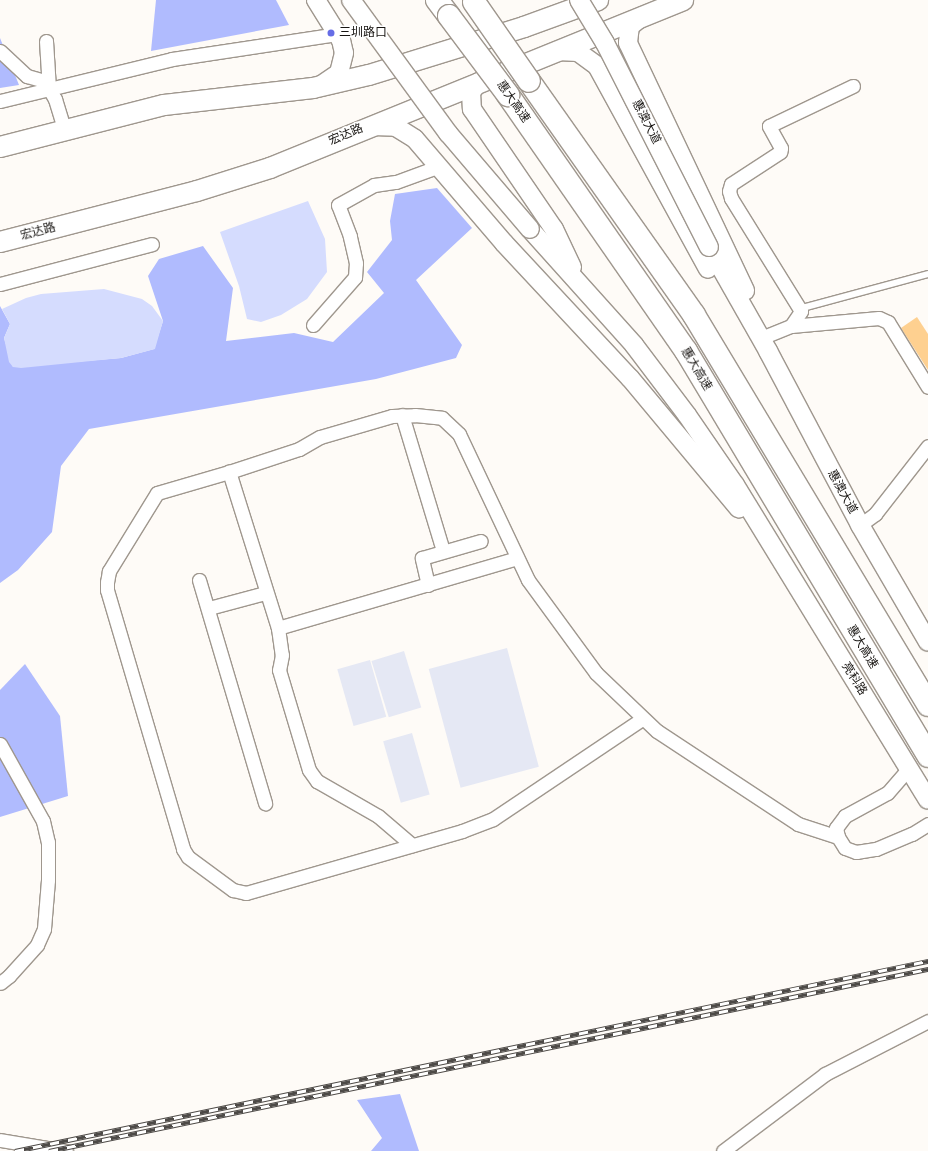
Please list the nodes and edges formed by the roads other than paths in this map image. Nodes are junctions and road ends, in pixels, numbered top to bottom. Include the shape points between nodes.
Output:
1 (316, 0) edge
2 (351, 0) edge
3 (579, 0) edge
4 (598, 0) edge
5 (683, 0) edge
6 (473, 1) edge
7 (443, 8) edge
8 (643, 16) junction
9 (338, 34) junction
10 (46, 41) dead end
11 (0, 51) edge
12 (557, 51) junction
13 (479, 82) junction
14 (48, 85) junction
15 (854, 86) dead end
16 (313, 88) junction
17 (0, 101) edge
18 (363, 128) junction
19 (65, 131) junction
20 (0, 147) edge
21 (437, 167) junction
22 (0, 242) edge
23 (152, 244) dead end
24 (928, 274) edge
25 (0, 284) edge
26 (580, 284) junction
27 (800, 311) junction
28 (313, 325) dead end
29 (791, 326) junction
30 (761, 338) junction
31 (928, 387) edge
32 (402, 415) junction
33 (928, 446) edge
34 (229, 472) junction
35 (860, 525) junction
36 (481, 541) dead end
37 (443, 551) junction
38 (517, 558) junction
39 (779, 558) junction
40 (199, 580) dead end
41 (428, 585) junction
42 (265, 593) junction
43 (209, 608) junction
44 (278, 628) junction
45 (928, 642) edge
46 (928, 704) edge
47 (642, 719) junction
48 (0, 744) edge
49 (928, 756) edge
50 (909, 768) junction
51 (928, 800) edge
52 (265, 803) dead end
53 (928, 824) edge
54 (838, 837) junction
55 (412, 845) junction
56 (0, 983) edge
57 (928, 1021) edge
58 (0, 1140) edge
59 (66, 1151) edge
60 (723, 1151) edge

1 - 9 street
2 - 26 street, bridge via 448,132
3 - 30 street, 惠澳大道, bridge via 608,50 709,247
4 - 16 main road via 524,27 369,75
5 - 8 main road, 宏达路
6 - 46 highway, bridge via 694,315
7 - 49 highway, 惠大高速, bridge via 508,95 686,351
8 - 12 main road, 宏达路
8 - 30 street via 630,26 628,42 740,278 758,322
9 - 14 street via 172,59
9 - 16 street via 344,52 342,66 334,79
10 - 14 street
11 - 14 street via 27,76
12 - 13 main road, 宏达路
12 - 30 street via 578,52 597,66 723,297 748,331
13 - 18 main road, 宏达路
13 - 26 street via 471,92 472,109 554,228
14 - 17 street
14 - 19 street
15 - 27 street via 769,126 781,148 780,152 731,184 731,198
16 - 19 main road via 164,105
18 - 21 street via 379,125 403,130 414,139
18 - 22 main road, 宏达路 via 248,175 197,191
19 - 20 main road
21 - 28 street via 396,182 374,185 338,205 350,236 356,263 355,277
21 - 39 street via 630,378
23 - 25 street
24 - 27 lane via 806,307
26 - 39 street via 634,345 687,415 735,485
27 - 29 street
29 - 30 street
29 - 31 street via 880,318 888,322
30 - 35 street, 惠澳大道
32 - 34 street via 320,437 299,449
32 - 37 street
32 - 38 street via 442,418 458,434
33 - 35 street via 875,514
34 - 42 street
34 - 55 street via 157,493 109,571 107,582 107,590 183,849 188,857 233,890 246,894
35 - 45 street, 惠澳大道
36 - 37 street
37 - 41 street via 422,558
38 - 41 street
38 - 47 street via 528,580 596,672
39 - 50 street, 亮科路
40 - 43 street
41 - 44 street
42 - 43 street
42 - 44 street
43 - 52 street
44 - 55 street via 282,655 280,670 309,770 317,781 378,816
47 - 54 street via 798,824
47 - 55 street via 493,819
48 - 56 street via 43,821 48,842 48,880 44,929 37,945
50 - 51 street, 亮科路
50 - 54 street via 887,793 845,816 836,828
53 - 54 street via 912,834 876,849 856,852 845,848
57 - 60 street via 825,1074
58 - 59 street

